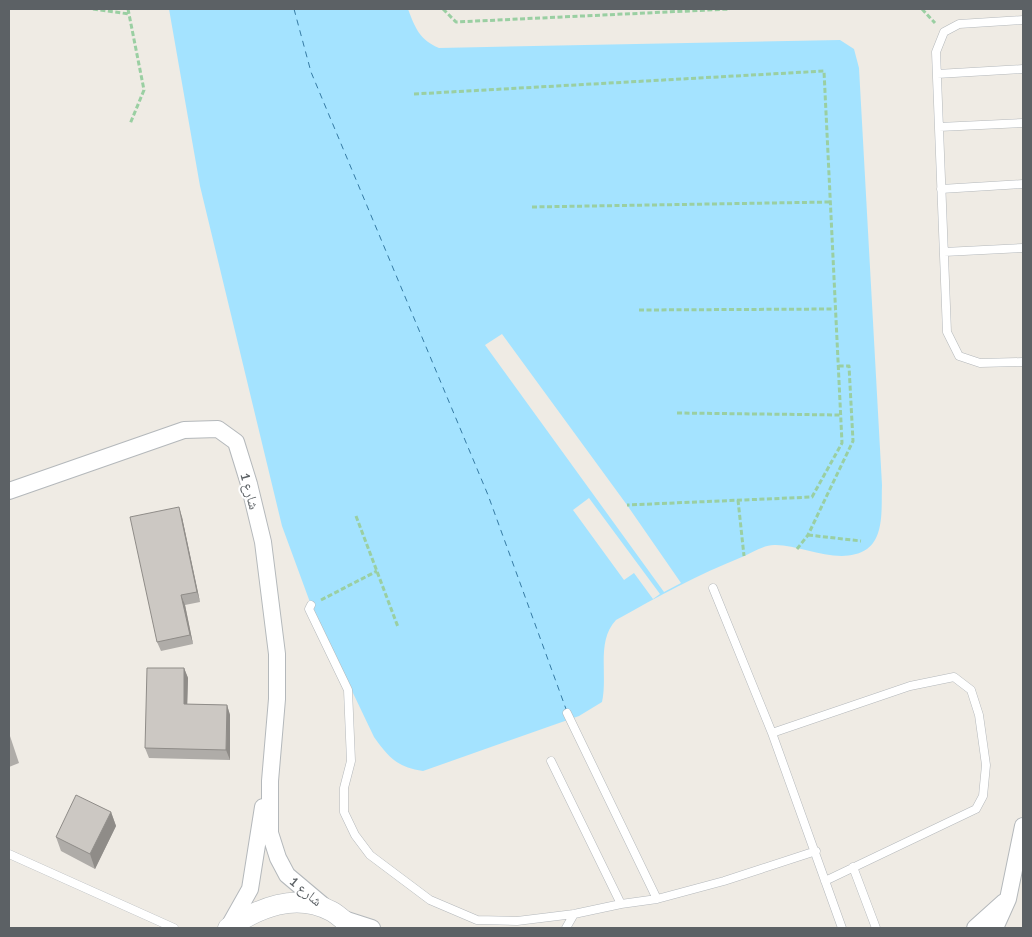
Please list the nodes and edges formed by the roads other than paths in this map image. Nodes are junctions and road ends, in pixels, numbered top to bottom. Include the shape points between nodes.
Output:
1 (1023, 20) edge
2 (1023, 69) edge
3 (937, 74) junction
4 (1023, 123) edge
5 (939, 127) junction
6 (1023, 184) edge
7 (941, 189) junction
8 (1023, 248) edge
9 (944, 252) junction
10 (1023, 362) edge
11 (9, 491) edge
12 (713, 588) dead end
13 (311, 605) road end
14 (567, 713) dead end
15 (772, 733) junction
16 (551, 761) dead end
17 (270, 781) junction
18 (1023, 826) edge
19 (816, 851) junction
20 (9, 854) edge
21 (853, 867) junction
22 (825, 881) junction
23 (1008, 898) junction
24 (657, 899) junction
25 (621, 904) junction
26 (574, 914) junction
27 (341, 919) edge
28 (174, 928) edge
29 (228, 928) edge
30 (372, 928) edge
31 (566, 928) edge
32 (842, 928) edge
33 (876, 928) edge
34 (976, 928) edge
35 (995, 928) edge

1 - 3 lane via 959,24 944,32 936,52
2 - 3 lane
3 - 5 lane
4 - 5 lane
5 - 7 lane
6 - 7 lane
7 - 9 lane
8 - 9 lane
9 - 10 lane via 947,332 960,356 980,362
11 - 17 street, شارع 1 via 184,430 218,429 236,442 250,484 263,542 277,654
12 - 15 lane
13 - 26 lane via 309,609 348,690 351,761 344,788 344,812 355,836 370,855 430,900 476,920 518,921
14 - 24 lane
15 - 19 lane
15 - 21 lane via 910,686 954,677 971,690 979,715 986,766 984,796 976,809
16 - 25 lane
17 - 27 street, شارع 1 via 270,833 286,875
17 - 29 street, شارع 1 via 250,889
18 - 23 street
19 - 22 lane
19 - 24 lane
20 - 28 lane
21 - 22 lane
21 - 33 lane
22 - 32 lane
23 - 34 street
23 - 35 street
24 - 25 lane
25 - 26 lane
26 - 31 lane
27 - 29 street via 300,902 267,906
27 - 30 street

